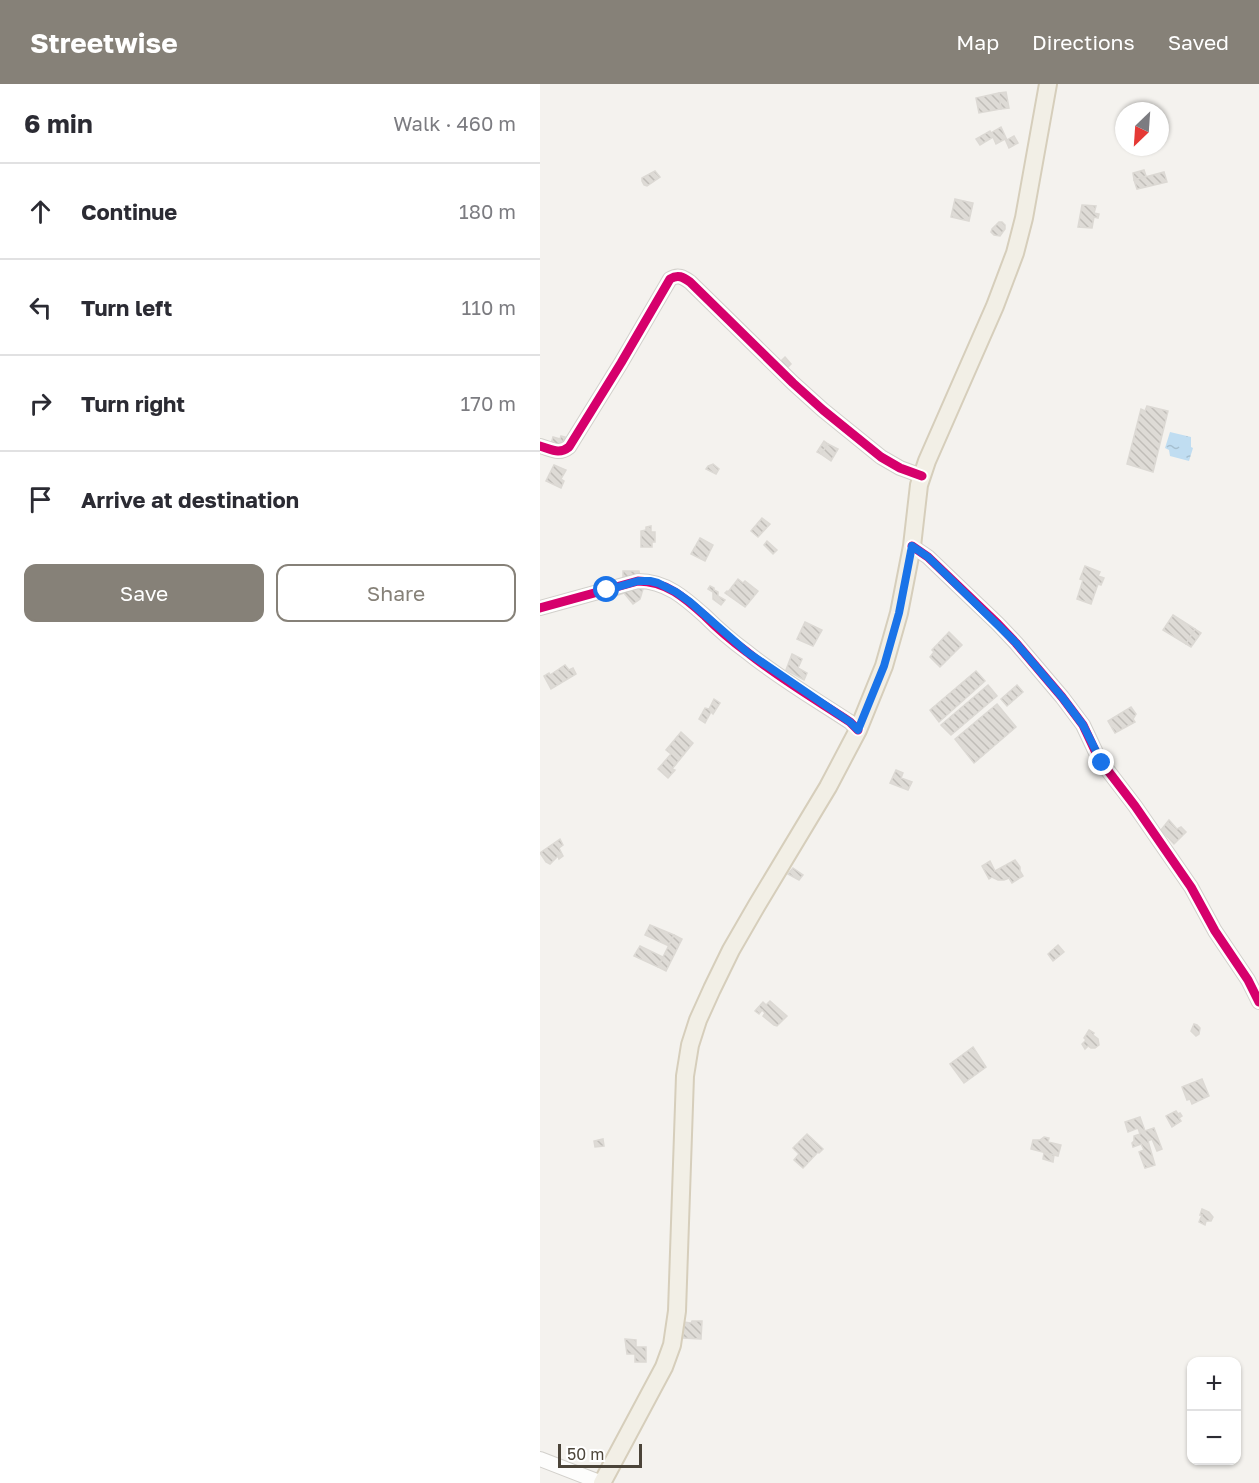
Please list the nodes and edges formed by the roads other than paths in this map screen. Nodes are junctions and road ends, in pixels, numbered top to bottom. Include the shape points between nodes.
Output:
1 (1047, 84) edge
2 (540, 446) edge
3 (921, 476) junction
4 (912, 546) junction
5 (540, 608) edge
6 (858, 730) junction
7 (1259, 1002) edge
8 (540, 1459) edge
9 (602, 1483) edge

1 - 3 main road via 1015,254
2 - 3 street via 558,452 569,447 670,279 682,276 823,410 881,457
3 - 4 main road
4 - 6 main road via 884,666
4 - 7 street via 998,624 1062,697 1083,725 1099,759 1191,887
5 - 6 street via 638,581 658,583 690,602 747,652
6 - 9 main road via 731,950 698,1020 685,1076 677,1311 672,1346
8 - 9 street

